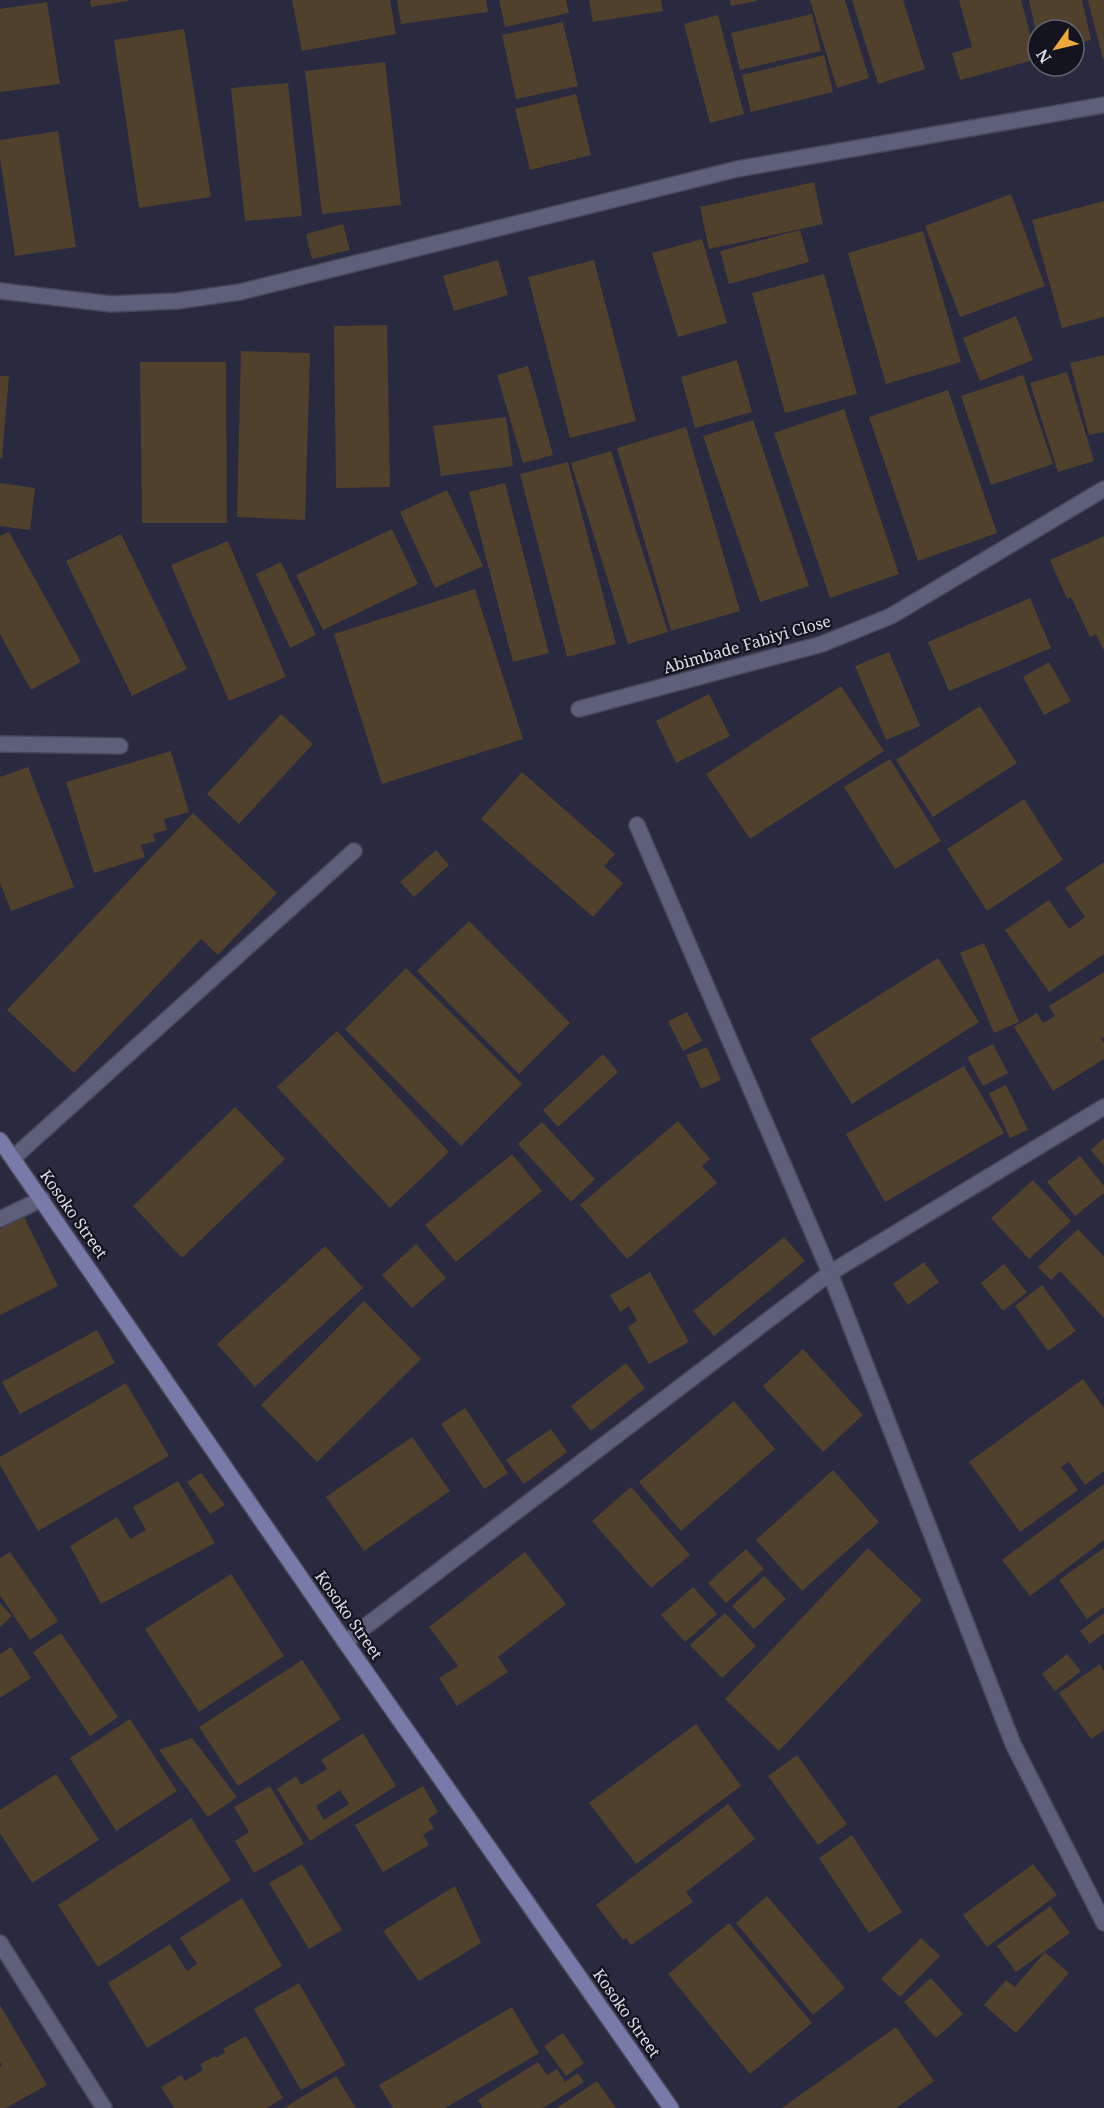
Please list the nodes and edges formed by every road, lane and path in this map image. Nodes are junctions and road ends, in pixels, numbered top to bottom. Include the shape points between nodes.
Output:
1 (1104, 105) edge
2 (0, 291) edge
3 (1104, 489) edge
4 (579, 709) dead end
5 (0, 744) edge
6 (120, 746) dead end
7 (637, 825) dead end
8 (354, 851) dead end
9 (1104, 1107) edge
10 (0, 1140) edge
11 (13, 1158) junction
12 (42, 1199) junction
13 (0, 1219) edge
14 (830, 1273) junction
15 (345, 1642) junction
16 (1104, 1923) edge
17 (3, 1953) edge
18 (104, 2108) edge
19 (671, 2108) edge

1 - 2 street via 737,169 240,292 177,301 111,304
3 - 4 street, Abimbade Fabiyi Close via 891,616 822,644
5 - 6 street
7 - 14 street
8 - 11 street
9 - 14 street
10 - 11 street, Kosoko Street
11 - 12 street, Kosoko Street
12 - 13 street
12 - 15 street, Kosoko Street
14 - 15 street
14 - 16 street via 1013,1744
15 - 19 street, Kosoko Street
17 - 18 street

